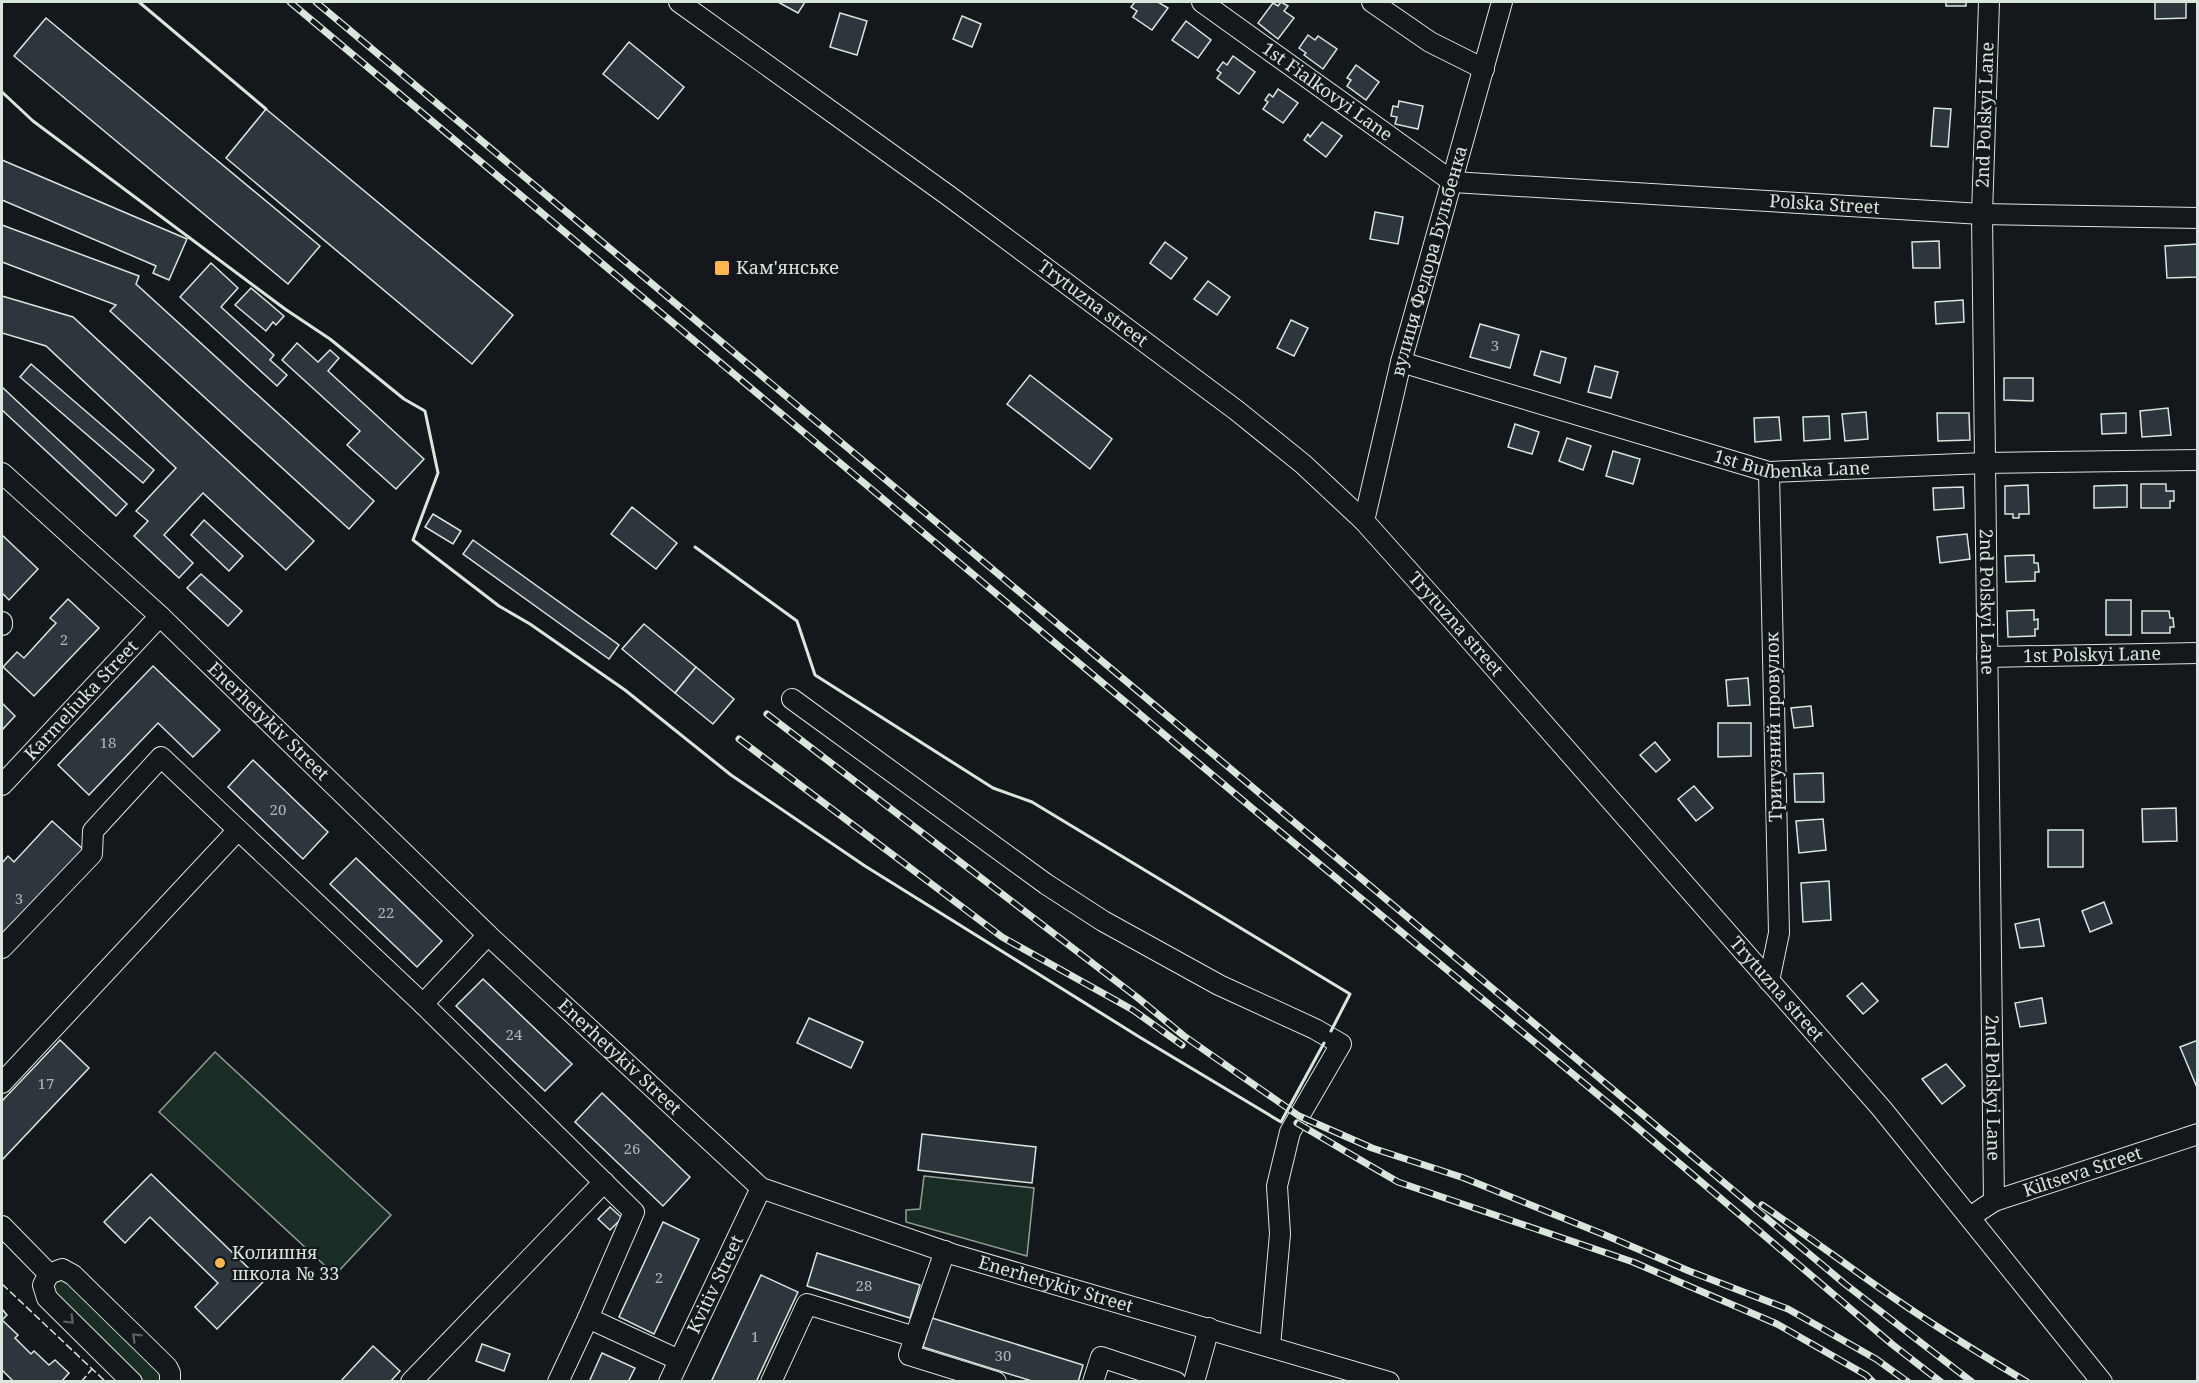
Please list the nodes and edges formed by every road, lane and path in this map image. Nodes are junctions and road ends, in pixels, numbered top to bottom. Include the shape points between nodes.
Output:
1 (679, 2) edge
2 (1202, 2) edge
3 (1372, 2) edge
4 (1502, 2) edge
5 (1989, 2) edge
6 (1484, 69) junction
7 (1453, 182) junction
8 (1982, 214) junction
9 (2198, 218) edge
10 (1401, 362) junction
11 (2198, 460) edge
12 (1984, 463) junction
13 (1769, 472) junction
14 (2, 473) edge
15 (1364, 521) junction
16 (160, 616) junction
17 (2198, 653) edge
18 (1987, 657) junction
19 (792, 699) dead end
20 (2, 785) edge
21 (238, 830) junction
22 (488, 935) junction
23 (2, 948) edge
24 (1769, 981) junction
25 (423, 1004) junction
26 (2, 1083) edge
27 (2198, 1134) edge
28 (604, 1182) junction
29 (761, 1188) junction
30 (1994, 1201) junction
31 (1970, 1217) junction
32 (2, 1226) edge
33 (945, 1251) junction
34 (49, 1274) junction
35 (588, 1318) junction
36 (1209, 1328) junction
37 (915, 1337) junction
38 (1270, 1346) junction
39 (679, 1360) junction
40 (132, 1382) edge
41 (170, 1382) edge
42 (411, 1382) edge
43 (558, 1382) edge
44 (669, 1382) edge
45 (771, 1382) edge
46 (996, 1382) edge
47 (1093, 1382) edge
48 (1176, 1382) edge
49 (1194, 1382) edge
50 (1389, 1382) edge
51 (2102, 1382) edge

1 - 15 street, Trytuzna street via 1236,410 1303,464
2 - 7 street, 1st Fialkovyi Lane
3 - 6 street via 1430,42
4 - 6 street, вулиця Федора Бульбенка
5 - 8 street, 2nd Polskyi Lane
6 - 7 street, вулиця Федора Бульбенка
7 - 8 street, Polska Street
7 - 10 street, вулиця Федора Бульбенка
8 - 9 street, Polska Street
8 - 12 street, 2nd Polskyi Lane
10 - 13 street, 1st Bulbenka Lane
10 - 15 street, вулиця Федора Бульбенка
11 - 12 street, 1st Bulbenka Lane
12 - 13 street, 1st Bulbenka Lane
12 - 18 street, 2nd Polskyi Lane
13 - 24 street, Тритузний провулок via 1779,933
14 - 16 street, Enerhetykiv Street
15 - 24 street, Trytuzna street
16 - 20 street, Karmeliuka Street
16 - 22 street, Enerhetykiv Street
17 - 18 street, 1st Polskyi Lane
18 - 30 street, 2nd Polskyi Lane
19 - 38 street via 1103,921 1219,985 1341,1044 1290,1132 1277,1186 1280,1234
21 - 23 street via 161,757 93,831 92,854
21 - 25 street
21 - 26 street
22 - 25 street
22 - 29 street, Enerhetykiv Street
24 - 31 street, Trytuzna street
25 - 28 street
27 - 30 street, Kiltseva Street
28 - 35 street via 634,1212
28 - 42 street
29 - 33 street, Enerhetykiv Street
29 - 39 street, Kvitiv Street
30 - 31 street, Kiltseva Street
31 - 51 street, Trytuzna street
32 - 34 street
33 - 36 street, Enerhetykiv Street
33 - 37 street
34 -> 40 street via 43,1286 47,1298
41 -> 34 street via 167,1367 73,1275 62,1269
35 - 39 street
35 - 43 street
36 - 38 street, Enerhetykiv Street
36 - 49 street
37 - 45 street via 807,1304
37 - 46 street via 909,1355
38 - 50 street, Enerhetykiv Street
39 - 44 street, Kvitiv Street
47 - 48 street via 1101,1357

